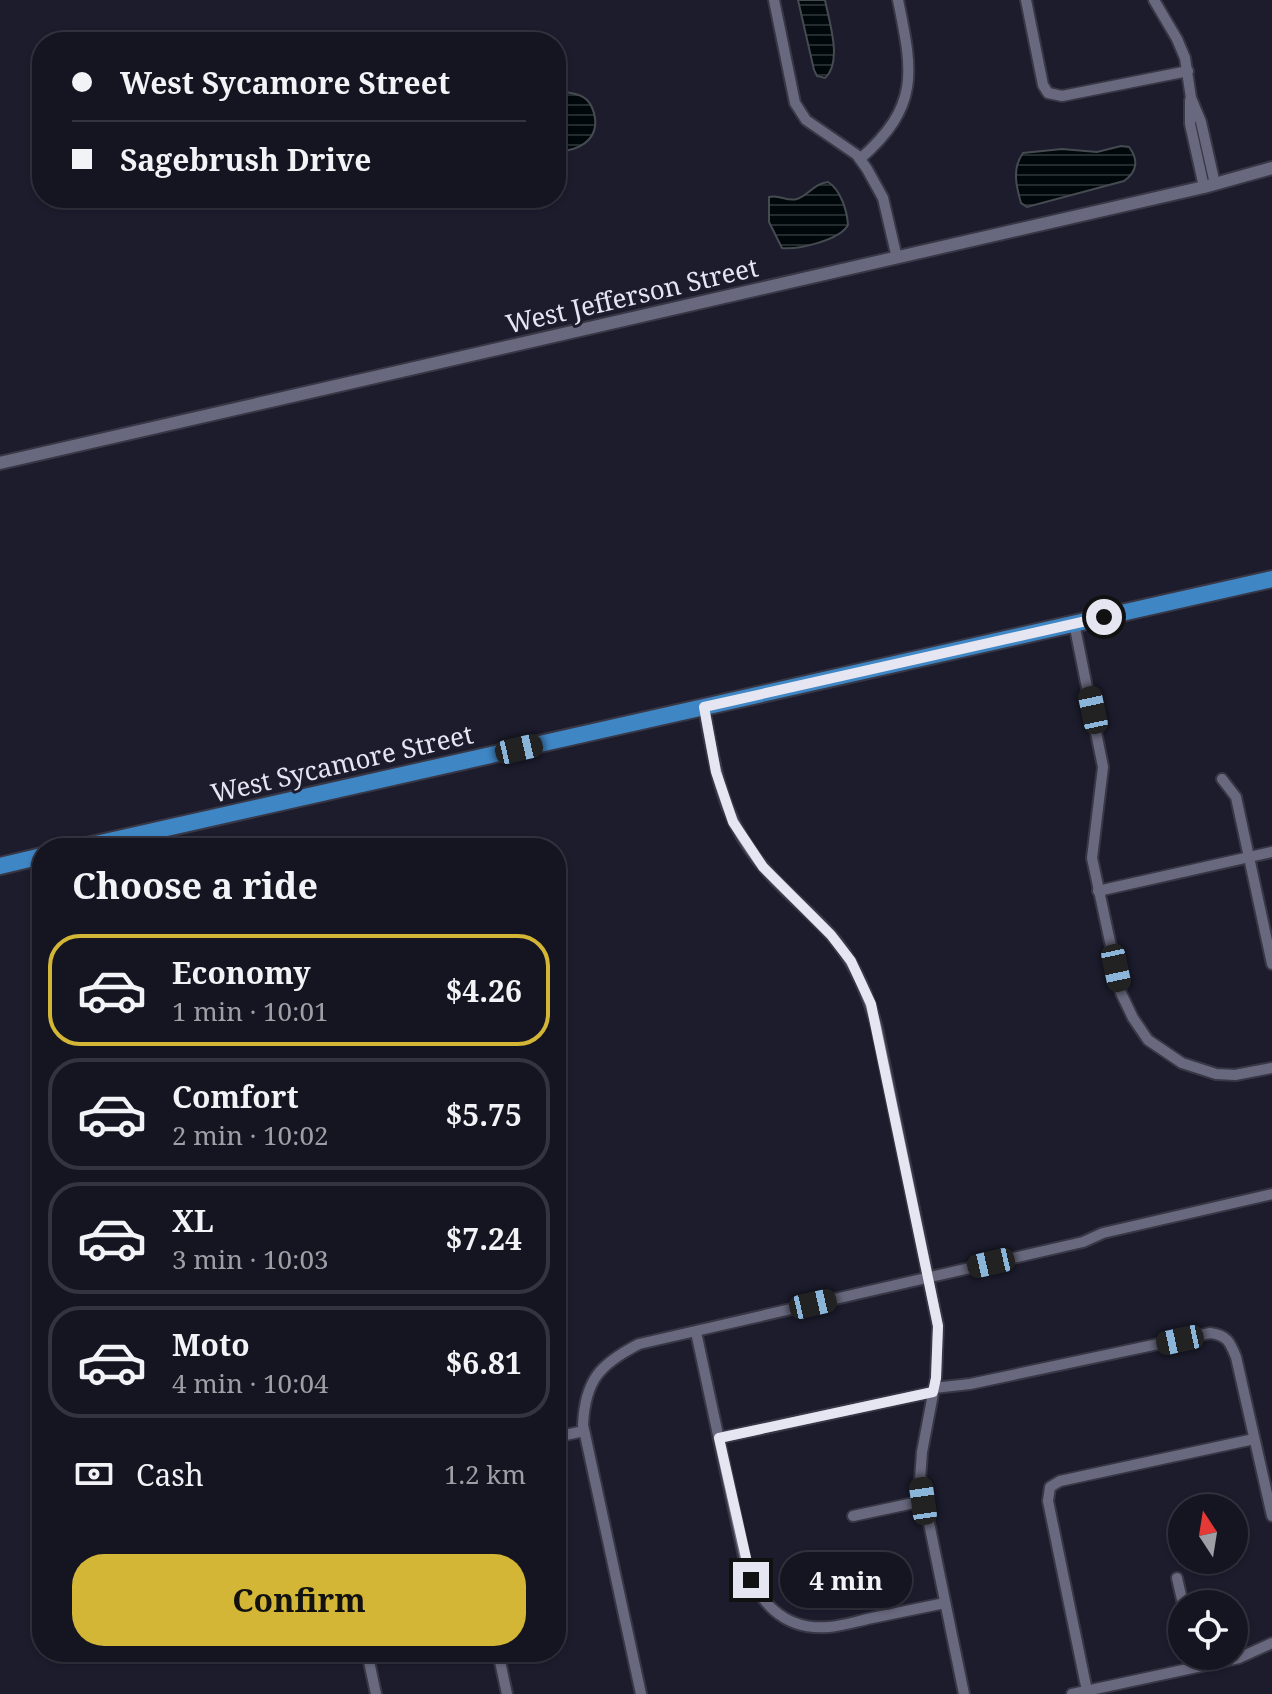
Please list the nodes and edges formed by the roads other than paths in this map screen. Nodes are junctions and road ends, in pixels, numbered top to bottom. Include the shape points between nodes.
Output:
1 (774, 0) edge
2 (898, 0) edge
3 (1026, 0) edge
4 (1154, 0) edge
5 (1188, 71) junction
6 (860, 159) junction
7 (1272, 168) edge
8 (1210, 186) junction
9 (897, 258) junction
10 (0, 463) edge
11 (1272, 579) edge
12 (1074, 623) junction
13 (704, 707) junction
14 (1222, 779) dead end
15 (122, 838) edge
16 (1272, 852) edge
17 (1250, 857) junction
18 (32, 858) edge
19 (0, 866) edge
20 (1098, 891) junction
21 (1272, 964) edge
22 (1272, 1068) edge
23 (1272, 1194) edge
24 (929, 1277) junction
25 (696, 1332) junction
26 (934, 1390) junction
27 (584, 1431) junction
28 (566, 1435) edge
29 (719, 1438) junction
30 (1254, 1439) junction
31 (923, 1501) junction
32 (853, 1516) dead end
33 (1272, 1516) edge
34 (1177, 1578) dead end
35 (1180, 1590) edge
36 (945, 1603) junction
37 (1272, 1643) edge
38 (1248, 1654) edge
39 (369, 1662) edge
40 (500, 1662) edge
41 (1168, 1669) edge
42 (1087, 1691) junction
43 (376, 1694) edge
44 (507, 1694) edge
45 (641, 1694) edge
46 (964, 1694) edge
47 (1072, 1694) edge

1 - 6 street via 795,103 806,120
2 - 6 street via 910,69 904,101 894,126
3 - 5 street via 1048,93 1062,96
4 - 5 street
5 - 8 street
6 - 9 street via 883,198
7 - 8 street, West Jefferson Street
8 - 9 street, West Jefferson Street
9 - 10 street, West Jefferson Street
11 - 12 main road, West Sycamore Street
12 - 13 main road, West Sycamore Street
12 - 20 street via 1103,767 1092,847
13 - 15 main road, West Sycamore Street
13 - 24 street via 716,772 733,822 763,867 831,935 871,1004
14 - 17 street via 1236,797
16 - 17 street
17 - 20 street
17 - 21 street
18 - 19 main road
20 - 22 street via 1121,993 1148,1040 1182,1063 1216,1074
23 - 24 street
24 - 25 street
24 - 26 street via 939,1340
25 - 27 street via 639,1344 612,1358 591,1383
25 - 29 street
26 - 29 street
26 - 30 street via 1210,1333 1230,1341
26 - 31 street via 922,1452
27 - 28 street
27 - 45 street
29 - 36 street via 751,1580 760,1598 777,1613 799,1624 828,1627
30 - 33 street
30 - 42 street via 1050,1487 1048,1501
31 - 32 street
31 - 36 street
34 - 35 street
36 - 46 street
37 - 38 street
39 - 43 street
40 - 44 street
41 - 42 street
42 - 47 street

